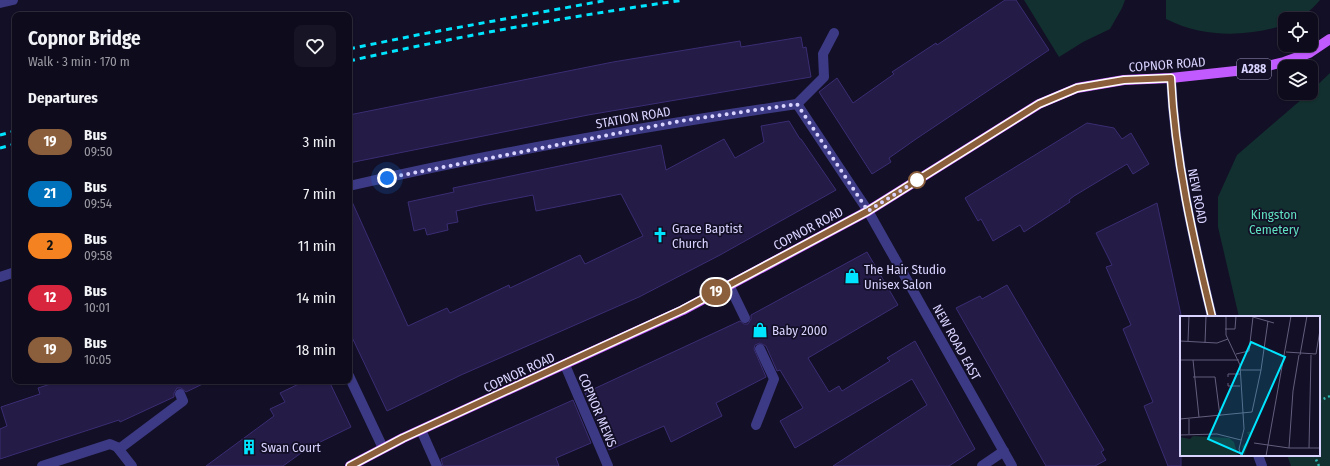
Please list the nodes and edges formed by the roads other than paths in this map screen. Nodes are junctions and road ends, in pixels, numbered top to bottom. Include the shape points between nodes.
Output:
1 (13, 0) edge
2 (0, 3) edge
3 (834, 33) dead end
4 (1330, 39) edge
5 (1171, 78) junction
6 (797, 104) junction
7 (352, 185) edge
8 (868, 211) junction
9 (12, 273) edge
10 (0, 277) edge
11 (729, 286) junction
12 (1212, 316) edge
13 (745, 318) dead end
14 (760, 348) dead end
15 (565, 365) junction
16 (352, 382) edge
17 (180, 394) dead end
18 (756, 425) dead end
19 (422, 430) junction
20 (383, 448) junction
21 (119, 449) junction
22 (1004, 452) junction
23 (1258, 456) edge
24 (42, 466) edge
25 (132, 466) edge
26 (350, 466) edge
27 (437, 466) edge
28 (608, 466) edge
29 (982, 466) edge
30 (1012, 466) edge
31 (1262, 466) edge

1 - 2 street
3 - 6 street via 823,54 824,77
4 - 5 main road, COPNOR ROAD / A288 via 1309,53 1284,62 1254,69
5 - 8 main road, COPNOR ROAD / A288 via 1124,80 1077,88 1039,104
5 - 12 street, NEW ROAD via 1173,121 1186,205
6 - 7 street, STATION ROAD via 680,121
6 - 8 street
8 - 11 main road, COPNOR ROAD / A288
8 - 22 street, NEW ROAD EAST
9 - 10 street
11 - 13 street
11 - 15 main road, COPNOR ROAD / A288
14 - 18 street via 774,379
15 - 19 main road, COPNOR ROAD / A288
15 - 28 street, COPNOR MEWS
16 - 20 street
17 - 21 street via 183,401
19 - 20 main road, COPNOR ROAD / A288
19 - 27 street
20 - 26 main road, COPNOR ROAD / A288
21 - 24 street via 110,444
21 - 25 street
22 - 29 street
22 - 30 street, NEW ROAD EAST
23 - 31 street

